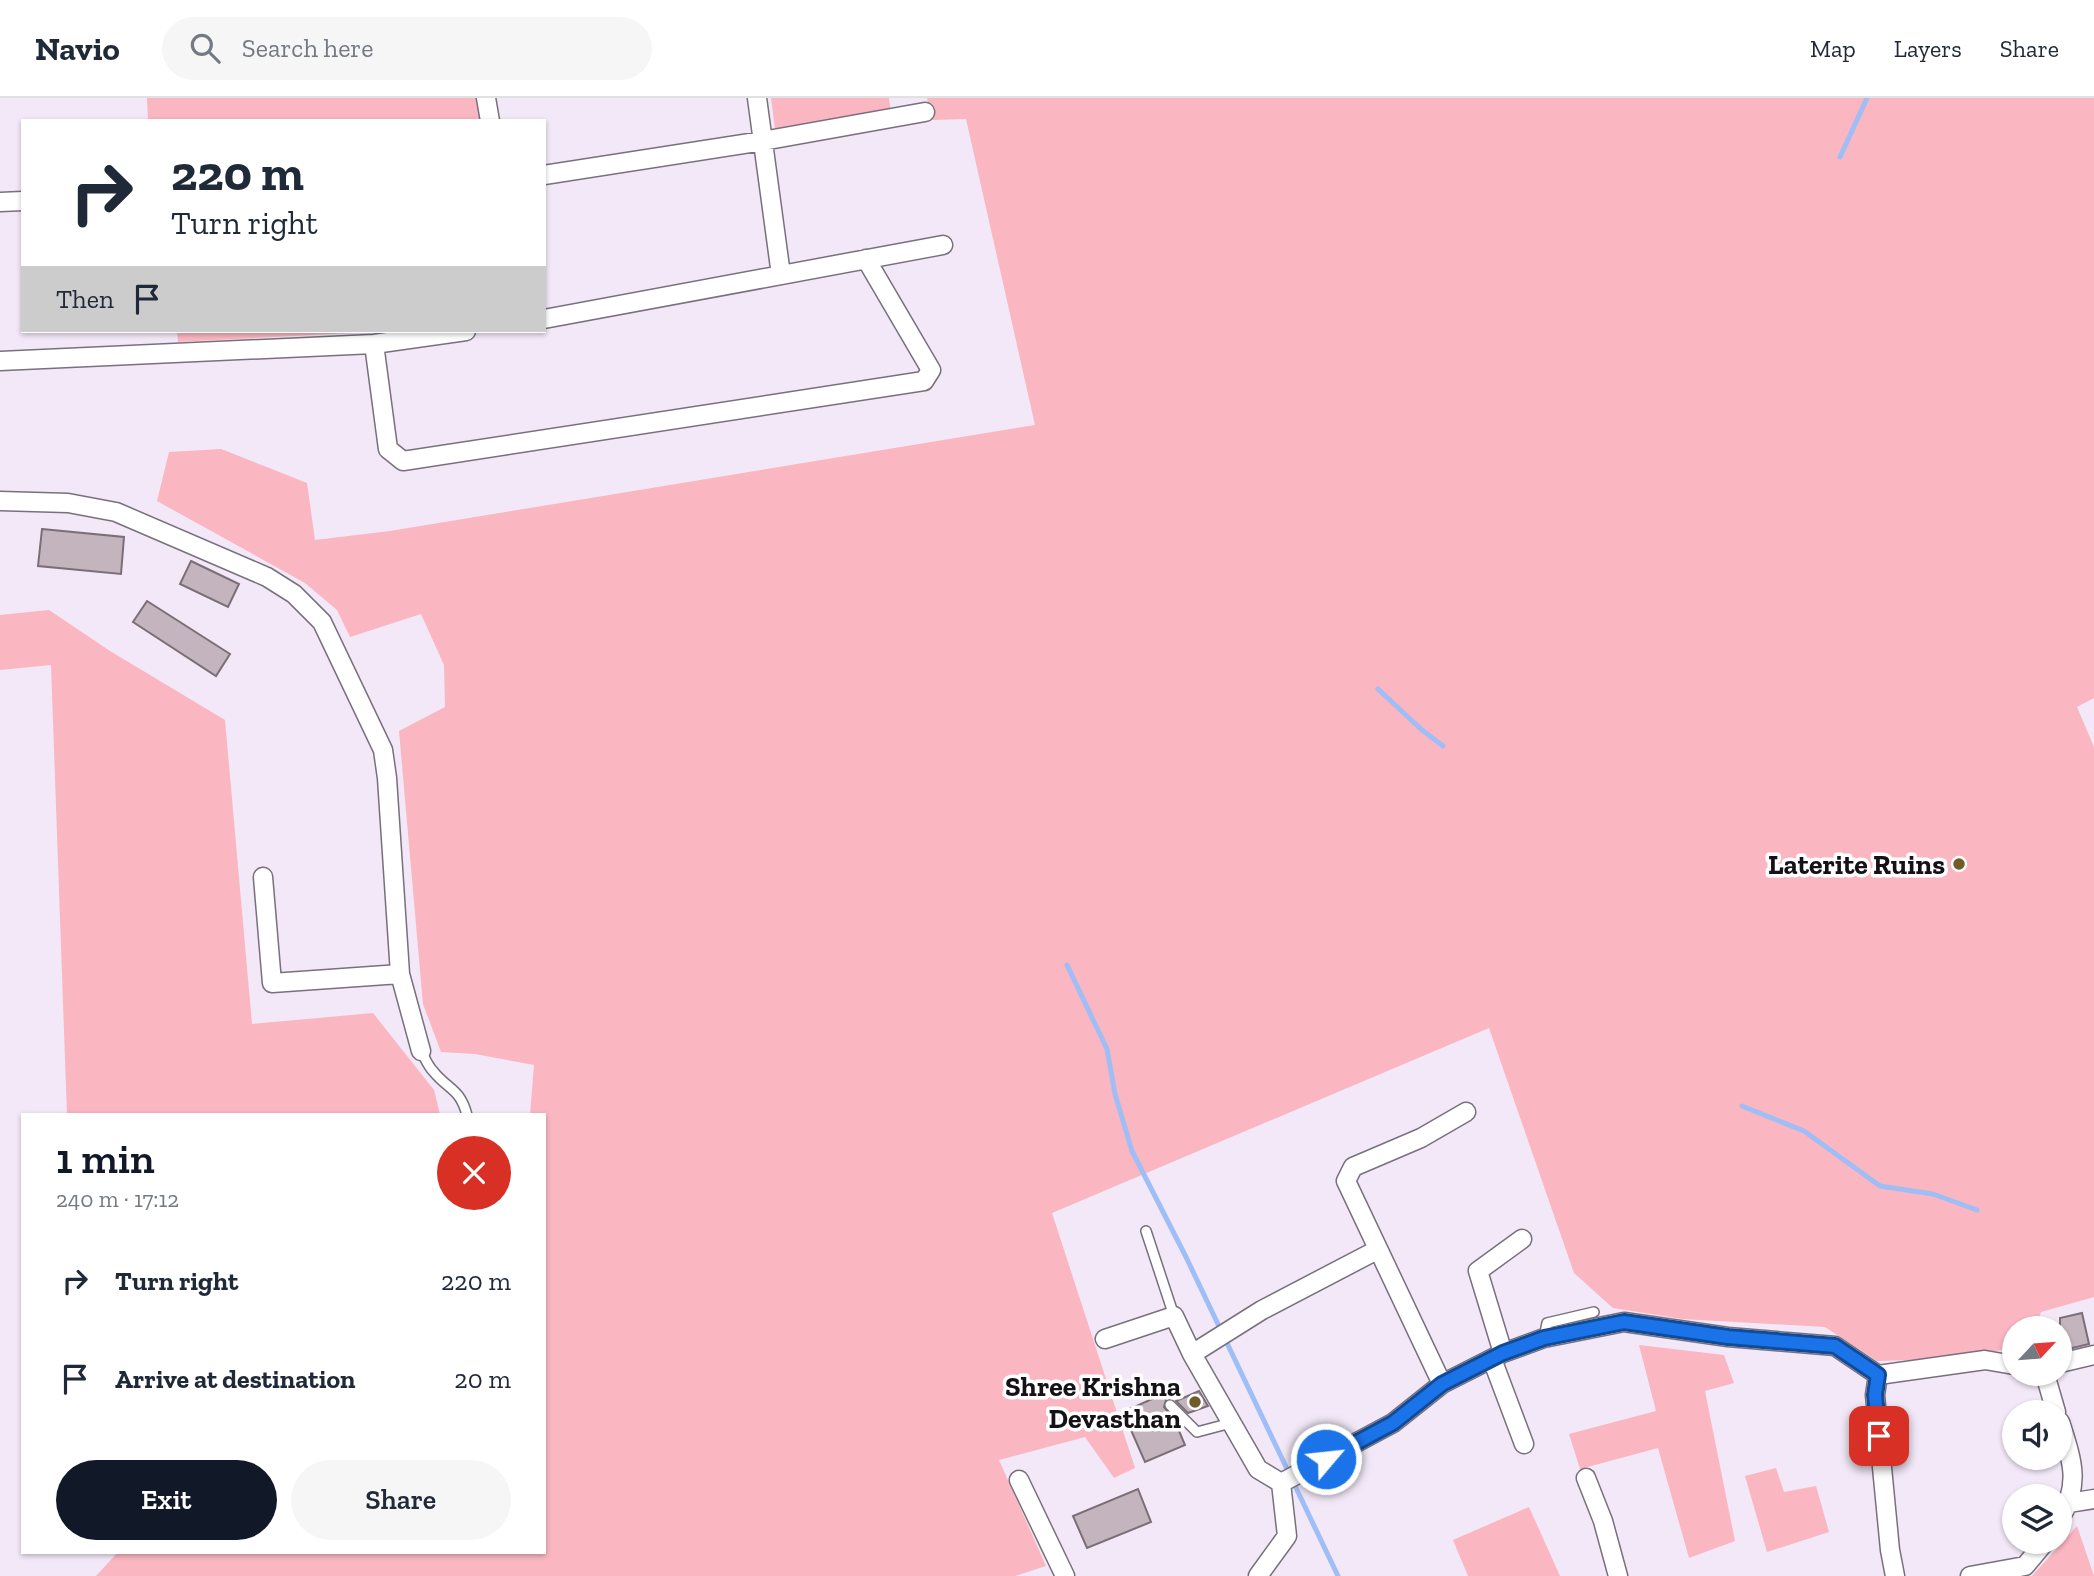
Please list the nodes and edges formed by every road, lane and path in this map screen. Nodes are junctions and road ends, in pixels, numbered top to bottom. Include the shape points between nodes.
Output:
1 (486, 98) edge
2 (757, 98) edge
3 (925, 112) dead end
4 (490, 119) edge
5 (763, 141) junction
6 (546, 175) edge
7 (21, 201) edge
8 (0, 202) edge
9 (943, 245) dead end
10 (866, 259) junction
11 (781, 275) junction
12 (546, 319) edge
13 (452, 333) edge
14 (374, 344) junction
15 (0, 361) edge
16 (0, 501) edge
17 (263, 877) dead end
18 (400, 974) junction
19 (421, 1051) joint
20 (1465, 1112) dead end
21 (466, 1113) edge
22 (1146, 1231) dead end
23 (1522, 1240) dead end
24 (1377, 1250) junction
25 (1594, 1312) dead end
26 (1174, 1316) junction
27 (1544, 1338) junction
28 (1105, 1339) dead end
29 (1192, 1354) junction
30 (2094, 1355) edge
31 (1497, 1356) junction
32 (2072, 1360) edge
33 (2002, 1363) edge
34 (1878, 1375) junction
35 (1442, 1384) junction
36 (1170, 1405) dead end
37 (1231, 1423) junction
38 (1524, 1444) dead end
39 (2072, 1467) edge
40 (1586, 1478) dead end
41 (1018, 1480) dead end
42 (1281, 1483) junction
43 (2072, 1487) edge
44 (2094, 1499) edge
45 (2072, 1503) edge
46 (2035, 1554) edge
47 (1065, 1576) edge
48 (1258, 1576) edge
49 (1618, 1576) edge
50 (1895, 1576) edge
51 (1970, 1576) edge

1 - 4 street
2 - 5 street
3 - 5 street
5 - 6 street
5 - 11 street
7 - 8 street
9 - 10 street
10 - 11 street
10 - 14 street via 931,370 924,381 403,461 388,449
11 - 12 street
13 - 14 street
14 - 15 street
16 - 18 street via 68,503 116,512 267,577 294,594 323,622 383,750
17 - 18 street via 272,983
18 - 19 street
19 - 21 lane via 433,1071 463,1101
20 - 24 street via 1421,1138 1353,1167 1346,1181
22 - 26 lane
23 - 31 street via 1478,1271
24 - 29 street
24 - 35 street
25 - 27 lane via 1548,1323
26 - 28 street
26 - 29 street
27 - 31 street
27 - 34 street via 1624,1322 1835,1346
29 - 37 street
30 - 32 street
31 - 35 street
31 - 38 street
33 - 34 street via 1985,1360
34 - 50 street via 1877,1407
35 - 42 street via 1393,1423
36 - 37 lane via 1197,1432
37 - 42 street via 1258,1469
39 - 43 street
40 - 49 street
41 - 47 street
42 - 48 street via 1287,1536
44 - 45 street
46 - 51 street via 2025,1566

